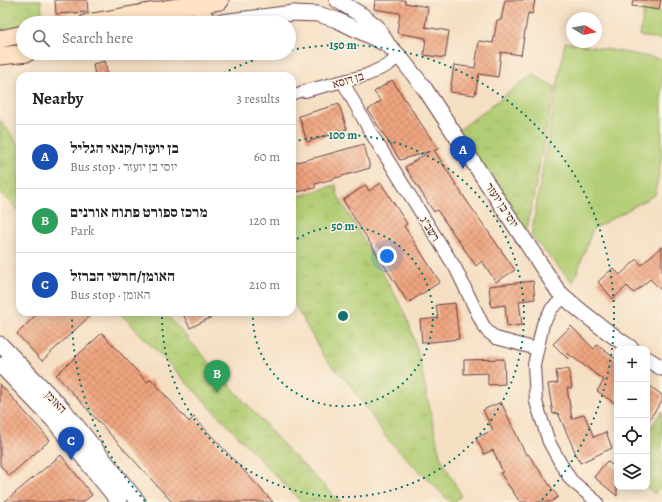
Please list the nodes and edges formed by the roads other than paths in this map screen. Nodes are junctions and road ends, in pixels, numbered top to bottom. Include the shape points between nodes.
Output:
1 (223, 0) edge
2 (196, 2) edge
3 (344, 2) edge
4 (171, 4) edge
5 (118, 16) edge
6 (204, 16) edge
7 (213, 16) edge
8 (269, 16) edge
9 (337, 20) junction
10 (16, 36) edge
11 (0, 39) edge
12 (388, 45) junction
13 (16, 54) edge
14 (0, 56) edge
15 (399, 56) junction
16 (343, 82) junction
17 (305, 91) joint
18 (296, 94) edge
19 (565, 297) junction
20 (0, 344) edge
21 (628, 346) edge
22 (537, 349) junction
23 (650, 361) edge
24 (0, 365) edge
25 (662, 368) edge
26 (118, 502) edge
27 (138, 502) edge
28 (597, 502) edge

1 - 2 main road
1 - 7 main road
2 - 4 main road
2 - 6 main road
3 - 9 street
3 - 12 street, יוסי בן יועזר via 377,27
4 - 5 main road
8 - 9 street, יוסי בן יועזר via 293,13 318,14
9 - 12 street, יוסי בן יועזר
10 - 11 main road
12 - 15 street, יוסי בן יועזר
13 - 14 main road
15 - 16 street, בן דוסא via 388,66
15 - 19 street, יוסי בן יועזר via 425,89 558,291
16 - 17 street, בן דוסא
16 - 22 street, רשב"ג via 370,133 456,269 488,332 496,338
17 - 18 street, בן דוסא
19 - 21 street, יוסי בן יועזר
19 - 22 street via 552,308 543,324
20 - 27 street, האומן via 64,410
22 - 28 street via 534,365 536,402 549,442 571,480
23 - 25 street
24 - 26 street, האומן via 53,420

